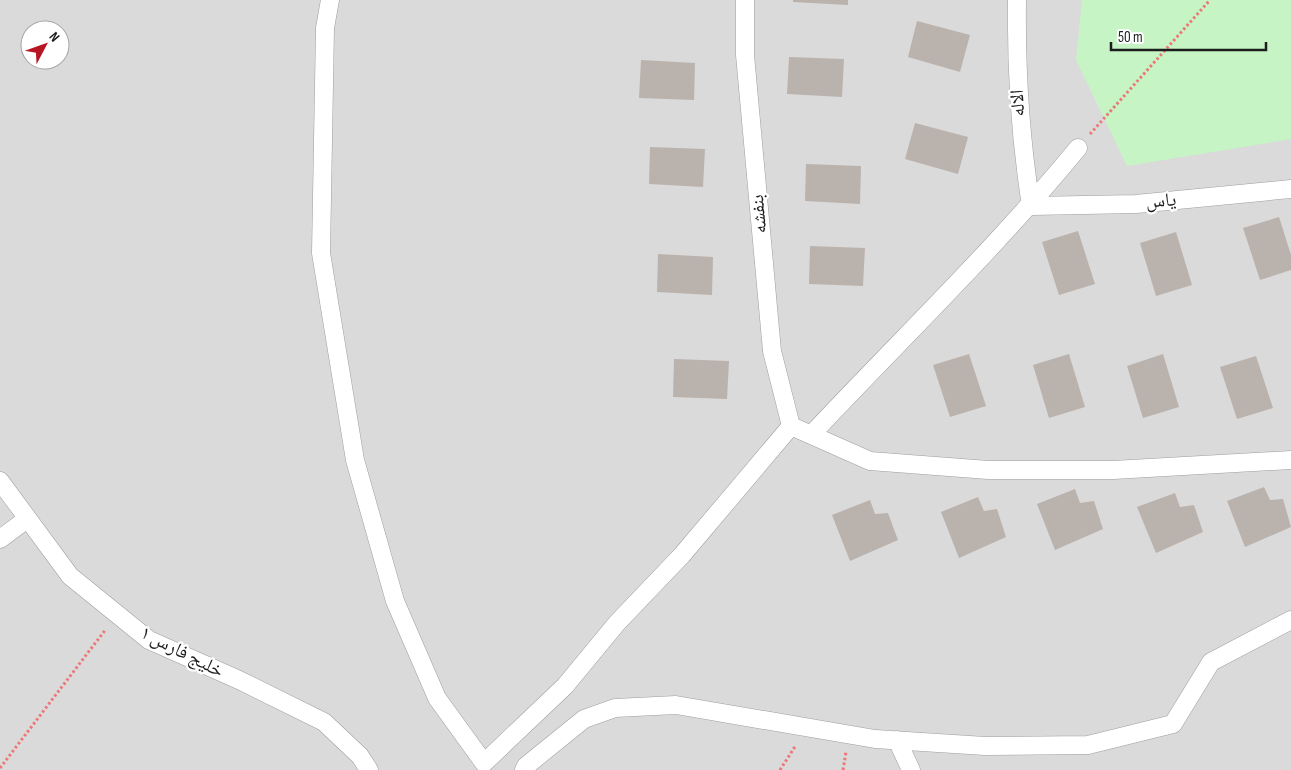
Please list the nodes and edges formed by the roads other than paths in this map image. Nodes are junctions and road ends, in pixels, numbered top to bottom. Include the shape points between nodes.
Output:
1 (330, 0) edge
2 (745, 0) edge
3 (1017, 0) edge
4 (1078, 148) road end
5 (1291, 189) edge
6 (1030, 206) junction
7 (791, 426) junction
8 (811, 435) junction
9 (1291, 460) edge
10 (0, 481) edge
11 (27, 520) junction
12 (0, 539) edge
13 (1291, 620) edge
14 (897, 740) junction
15 (369, 770) edge
16 (524, 770) edge
17 (912, 770) edge

1 - 7 street via 325,28 321,253 355,460 396,601 436,698 484,763 565,686
2 - 7 street, بنفشه via 745,55 772,351
3 - 6 street, الاله via 1016,59 1021,142
4 - 6 street
5 - 6 street, یاس via 1136,204
6 - 8 street
7 - 8 street
8 - 9 street via 870,461 988,470 1113,470
10 - 11 street, خلیج فارس ۱
11 - 12 street
11 - 15 street, خلیج فارس ۱ via 70,576 149,640 324,722 360,756
13 - 14 street via 1211,662 1174,724 1088,745 985,746
14 - 16 street via 676,705 615,708 584,719
14 - 17 street

